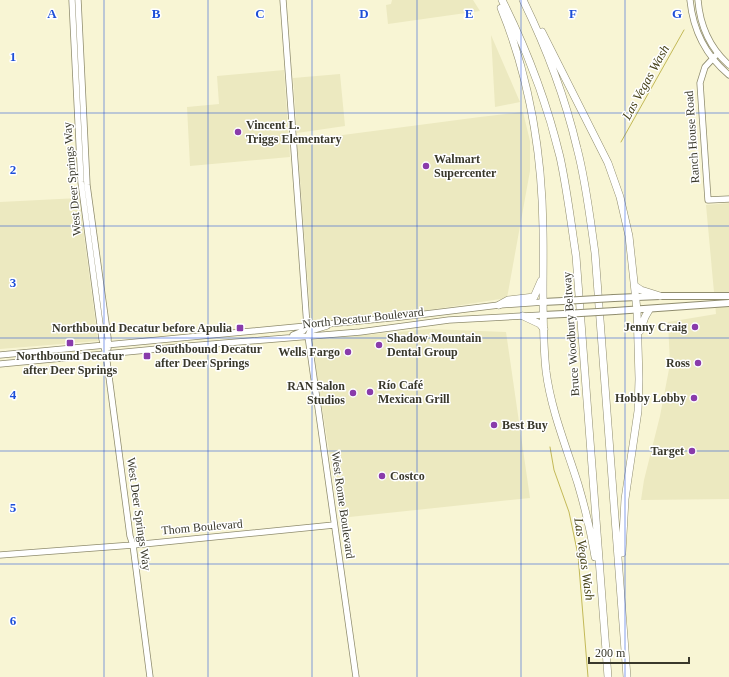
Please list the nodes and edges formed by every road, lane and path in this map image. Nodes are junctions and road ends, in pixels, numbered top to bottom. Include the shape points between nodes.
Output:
1 (72, 0) edge
2 (78, 0) edge
3 (283, 0) edge
4 (498, 0) edge
5 (502, 0) edge
6 (523, 0) edge
7 (690, 0) edge
8 (698, 0) edge
9 (718, 53) junction
10 (712, 59) junction
11 (729, 65) edge
12 (729, 75) edge
13 (729, 199) edge
14 (543, 277) junction
15 (635, 286) junction
16 (660, 296) junction
17 (729, 296) edge
18 (636, 298) junction
19 (543, 302) junction
20 (729, 303) edge
21 (499, 305) junction
22 (637, 310) junction
23 (649, 310) junction
24 (543, 315) junction
25 (523, 316) junction
26 (367, 320) junction
27 (359, 321) junction
28 (337, 323) junction
29 (307, 326) junction
30 (544, 329) junction
31 (367, 330) junction
32 (360, 332) junction
33 (638, 335) junction
34 (308, 336) junction
35 (284, 338) junction
36 (106, 345) junction
37 (106, 354) junction
38 (0, 355) edge
39 (0, 364) edge
40 (334, 525) junction
41 (133, 544) junction
42 (0, 555) edge
43 (620, 585) junction
44 (602, 597) junction
45 (150, 677) edge
46 (356, 677) edge
47 (608, 677) edge
48 (627, 677) edge

1 - 36 main road, West Deer Springs Way via 81,182
2 - 36 main road, West Deer Springs Way via 87,185
3 - 29 main road
4 - 14 highway via 522,67 535,125 542,184
5 - 44 highway, Bruce Woodbury Beltway via 528,57 546,108 560,156 569,205 576,256
6 - 15 highway via 593,130 612,171 627,226
6 - 43 highway via 562,96 577,148 588,205 595,253
7 - 10 main road via 696,30
8 - 9 main road via 703,27
9 - 10 main road, Ranch House Road
9 - 11 main road
10 - 12 main road
10 - 13 main road, Ranch House Road via 704,70 700,83 708,200
14 - 19 highway
14 - 21 highway via 534,297 508,300
15 - 16 highway
15 - 18 highway
16 - 17 main road, North Decatur Boulevard
16 - 18 main road, North Decatur Boulevard
18 - 19 main road, North Decatur Boulevard, bridge
18 - 22 highway
19 - 21 main road, North Decatur Boulevard
19 - 24 highway
20 - 23 main road, North Decatur Boulevard
21 - 26 main road, North Decatur Boulevard
22 - 23 main road, North Decatur Boulevard
22 - 24 main road, North Decatur Boulevard, bridge
22 - 33 highway
23 - 33 highway
24 - 25 main road, North Decatur Boulevard
24 - 30 highway
25 - 30 highway via 540,324
25 - 31 main road, North Decatur Boulevard via 449,320
26 - 27 main road, North Decatur Boulevard
26 - 31 main road
27 - 28 main road, North Decatur Boulevard
27 - 32 main road
28 - 29 main road, North Decatur Boulevard
28 - 34 main road via 310,330
29 - 35 main road via 303,332
29 - 36 main road, North Decatur Boulevard
30 - 44 highway via 551,398 584,507
31 - 32 main road, North Decatur Boulevard
32 - 34 main road, North Decatur Boulevard
33 - 43 highway via 639,403 624,499
34 - 35 main road, North Decatur Boulevard
34 - 40 main road, West Rome Boulevard
35 - 37 main road, North Decatur Boulevard
36 - 37 main road, West Deer Springs Way
36 - 38 main road, North Decatur Boulevard
37 - 39 main road, North Decatur Boulevard
37 - 41 main road, West Deer Springs Way
40 - 41 main road, Thom Boulevard
40 - 46 main road, West Rome Boulevard
41 - 42 main road, Thom Boulevard
41 - 45 main road, West Deer Springs Way
43 - 48 highway
44 - 47 highway, Bruce Woodbury Beltway

